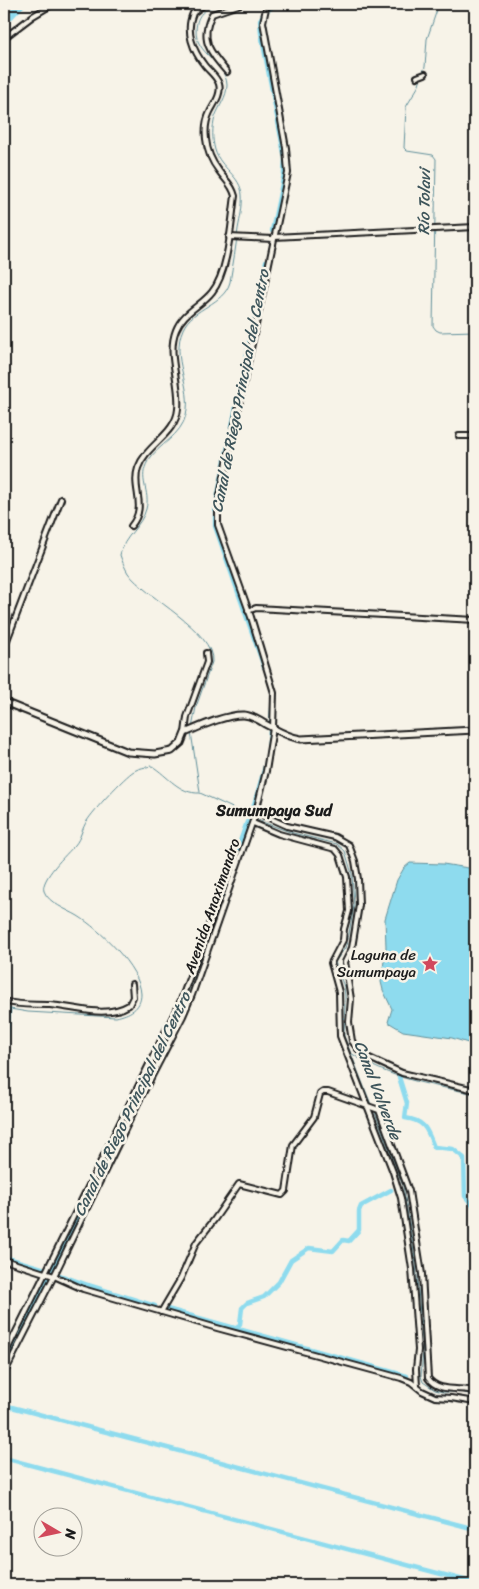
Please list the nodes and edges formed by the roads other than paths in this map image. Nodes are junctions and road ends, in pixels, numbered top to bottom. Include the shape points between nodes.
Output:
1 (53, 4) edge
2 (206, 4) edge
3 (241, 4) edge
4 (267, 4) edge
5 (4, 38) edge
6 (227, 72) dead end
7 (425, 74) dead end
8 (418, 77) dead end
9 (475, 227) edge
10 (231, 237) junction
11 (274, 238) junction
12 (459, 436) dead end
13 (475, 436) edge
14 (61, 499) dead end
15 (131, 526) dead end
16 (248, 610) junction
17 (475, 620) edge
18 (4, 648) edge
19 (206, 654) dead end
20 (4, 702) edge
21 (273, 728) junction
22 (475, 730) edge
23 (189, 731) junction
24 (256, 813) junction
25 (253, 821) junction
26 (217, 903) dead end
27 (132, 984) dead end
28 (4, 1001) edge
29 (475, 1090) edge
30 (370, 1106) junction
31 (4, 1260) edge
32 (46, 1274) junction
33 (54, 1276) junction
34 (161, 1312) junction
35 (4, 1356) edge
36 (4, 1374) edge
37 (417, 1386) junction
38 (475, 1392) edge
39 (475, 1402) edge

1 - 5 street
2 - 10 street via 193,13 190,34 194,50 219,82 218,95 208,115 206,140 215,165 234,191
3 - 6 street via 212,14 206,27 206,41
4 - 11 street, Avenida Anaximandro via 263,22 288,163
7 - 8 street
9 - 11 street
10 - 11 street
10 - 15 street via 215,288 188,312 176,330 172,350 178,410 174,422 138,468 140,512
11 - 16 street, Avenida Anaximandro via 218,505 218,525
12 - 13 street
14 - 18 street
16 - 17 street
16 - 21 street, Avenida Anaximandro via 274,693
19 - 23 street via 207,662 187,717
20 - 23 street via 128,752 168,752 177,748
21 - 22 street via 300,739
21 - 23 street via 244,715
21 - 24 street, Avenida Anaximandro
24 - 25 street, Avenida Anaximandro
24 - 29 street via 287,826 336,837 349,845 355,861 360,905 352,948 345,962 352,999 349,1022 352,1041 365,1056 402,1073
25 - 30 street via 284,835 335,848 340,855 347,877 349,911 343,940 331,963 340,992 340,1036
25 - 33 street, Avenida Anaximandro via 192,995
26 - 32 street, Avenida Anaximandro via 181,1000
27 - 28 street via 133,997 129,1004 114,1010 18,1005
30 - 34 street via 328,1092 320,1094 314,1117 293,1144 286,1191 282,1195 239,1184 196,1243
30 - 37 street via 401,1198 412,1269 418,1350
30 - 38 street via 379,1110 409,1191 422,1274 428,1378 441,1388
31 - 32 street
32 - 33 street
32 - 35 street, Avenida Anaximandro
33 - 34 street via 83,1289
33 - 36 street, Avenida Anaximandro
34 - 37 street via 401,1378
37 - 39 street via 436,1397

